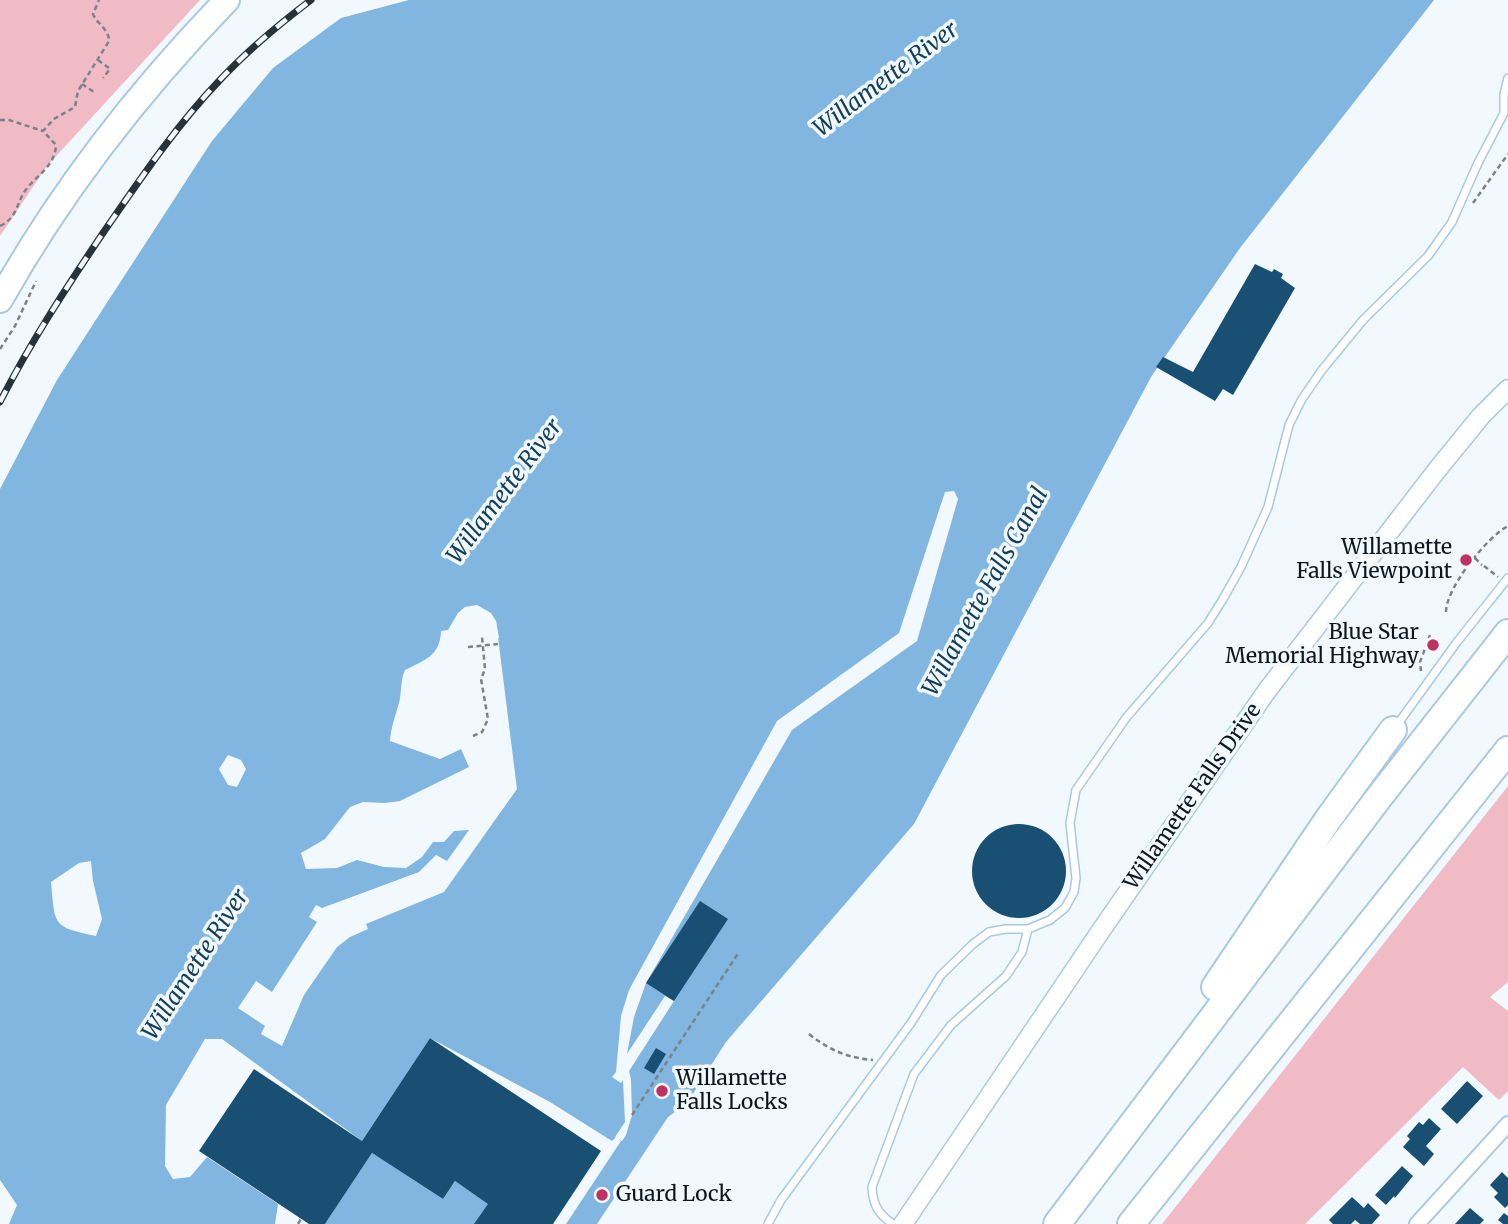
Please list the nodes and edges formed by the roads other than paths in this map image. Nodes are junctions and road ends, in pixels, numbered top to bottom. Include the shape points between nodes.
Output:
1 (227, 0) edge
2 (1508, 78) edge
3 (0, 300) edge
4 (1508, 389) edge
5 (1506, 580) edge
6 (1508, 633) edge
7 (1393, 730) joint
8 (1508, 750) edge
9 (1028, 929) junction
10 (1508, 1124) edge
11 (768, 1224) edge
12 (893, 1224) edge
13 (903, 1224) edge
14 (1056, 1224) edge
15 (1131, 1224) edge
16 (1417, 1224) edge

1 - 3 highway via 110,136
2 - 9 lane via 1504,113 1452,222 1428,256 1363,320 1302,399 1289,425 1268,507 1223,599 1084,775 1073,797 1070,823 1074,892 1065,908
4 - 13 street, Willamette Falls Drive via 1480,416 1266,692
5 - 7 lane
6 - 14 highway
7 - 14 highway
8 - 15 highway
9 - 11 lane via 989,933 941,975
9 - 12 lane via 1022,952 1006,976 951,1025 914,1074 872,1187 880,1215
10 - 16 street

